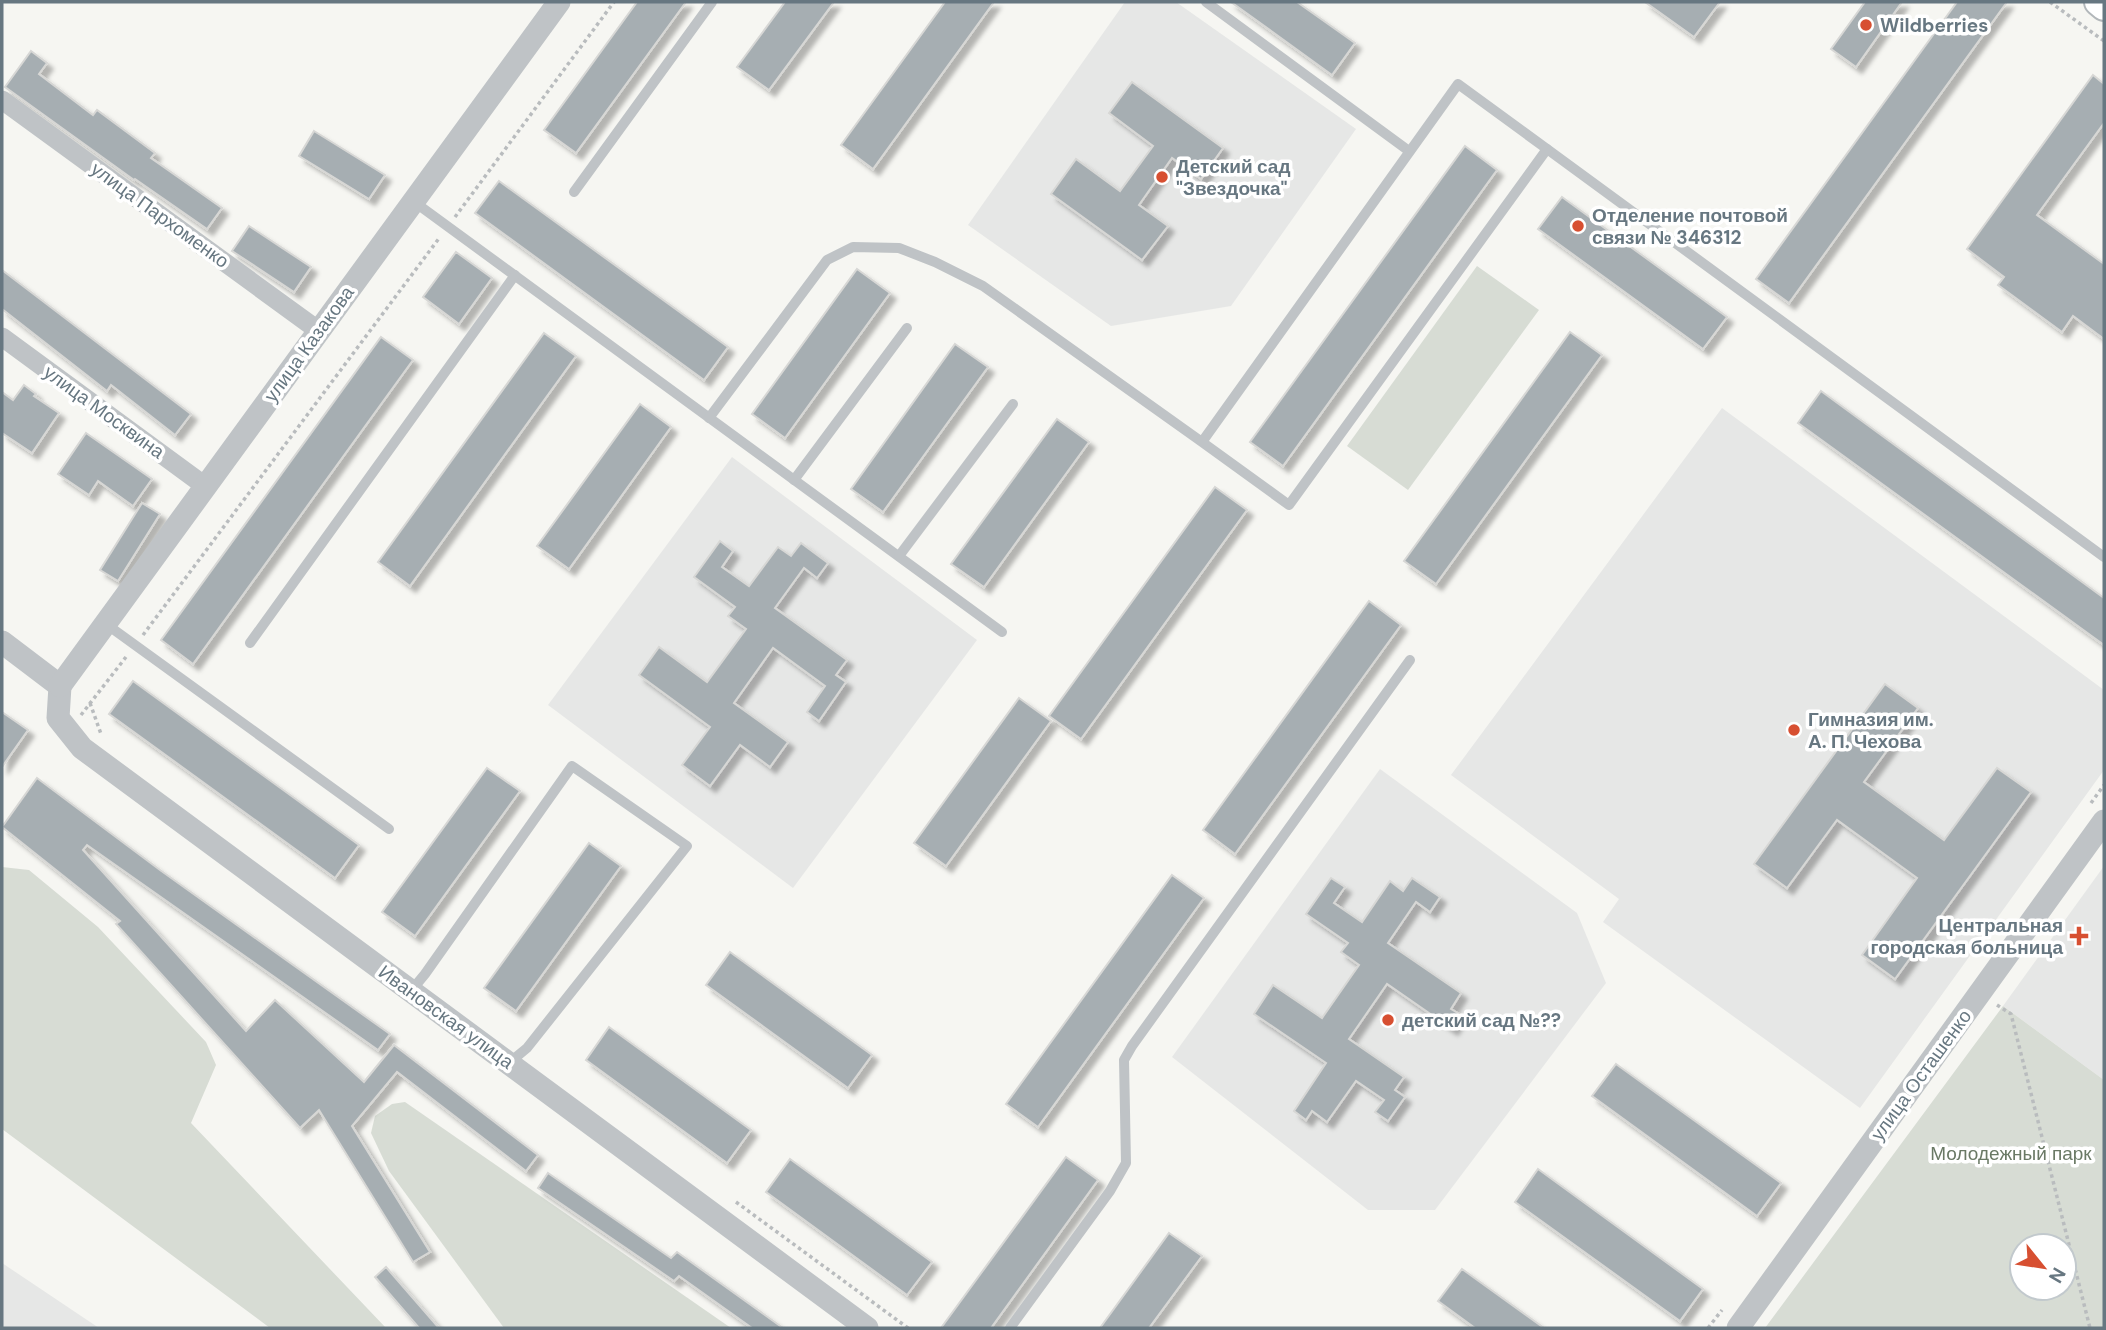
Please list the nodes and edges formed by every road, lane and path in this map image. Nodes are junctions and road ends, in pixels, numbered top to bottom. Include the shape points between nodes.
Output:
1 (559, 2) edge
2 (614, 2) edge
3 (712, 2) edge
4 (1206, 2) edge
5 (2050, 2) edge
6 (2098, 2) edge
7 (2104, 7) edge
8 (2104, 41) edge
9 (2, 100) edge
10 (1547, 149) junction
11 (1409, 151) junction
12 (574, 192) dead end
13 (414, 201) junction
14 (448, 226) junction
15 (515, 275) junction
16 (907, 328) dead end
17 (319, 331) junction
18 (2, 337) edge
19 (1013, 404) dead end
20 (709, 418) junction
21 (1202, 442) junction
22 (794, 480) junction
23 (205, 486) junction
24 (899, 556) junction
25 (2104, 557) edge
26 (105, 624) junction
27 (1002, 632) dead end
28 (2, 642) edge
29 (250, 643) dead end
30 (135, 646) junction
31 (1410, 660) dead end
32 (60, 686) junction
33 (68, 730) junction
34 (2104, 821) edge
35 (389, 829) dead end
36 (411, 991) junction
37 (2011, 1014) dead end
38 (509, 1063) junction
39 (867, 1328) edge
40 (1010, 1328) edge
41 (1738, 1328) edge
42 (2090, 1328) edge

1 - 13 street, улица Казакова
2 - 14 path
3 - 12 lane
4 - 11 lane
5 - 8 path
6 - 7 main road
9 - 17 street, улица Пархоменко
10 - 11 lane via 1458,84
10 - 21 lane via 1289,505
10 - 25 lane
11 - 21 lane
13 - 14 lane
13 - 17 street, улица Казакова
14 - 15 lane
14 - 30 path
15 - 20 lane
15 - 29 lane
16 - 22 lane
17 - 23 street, улица Казакова
18 - 23 street, улица Москвина
19 - 24 lane
20 - 21 lane via 827,260 853,247 899,248 983,286
20 - 22 lane
22 - 24 lane
23 - 26 street, улица Казакова
24 - 27 lane
26 - 30 lane
26 - 32 street, улица Казакова
28 - 32 street
30 - 33 path
30 - 35 lane
31 - 40 lane via 1132,1046 1124,1060 1126,1163
32 - 33 street, Ивановская улица via 58,718
33 - 36 street, Ивановская улица via 82,748
34 - 41 street, улица Осташенко
36 - 38 street, Ивановская улица
36 - 38 lane via 572,766 687,846 527,1048
37 - 42 path
38 - 39 street, Ивановская улица

